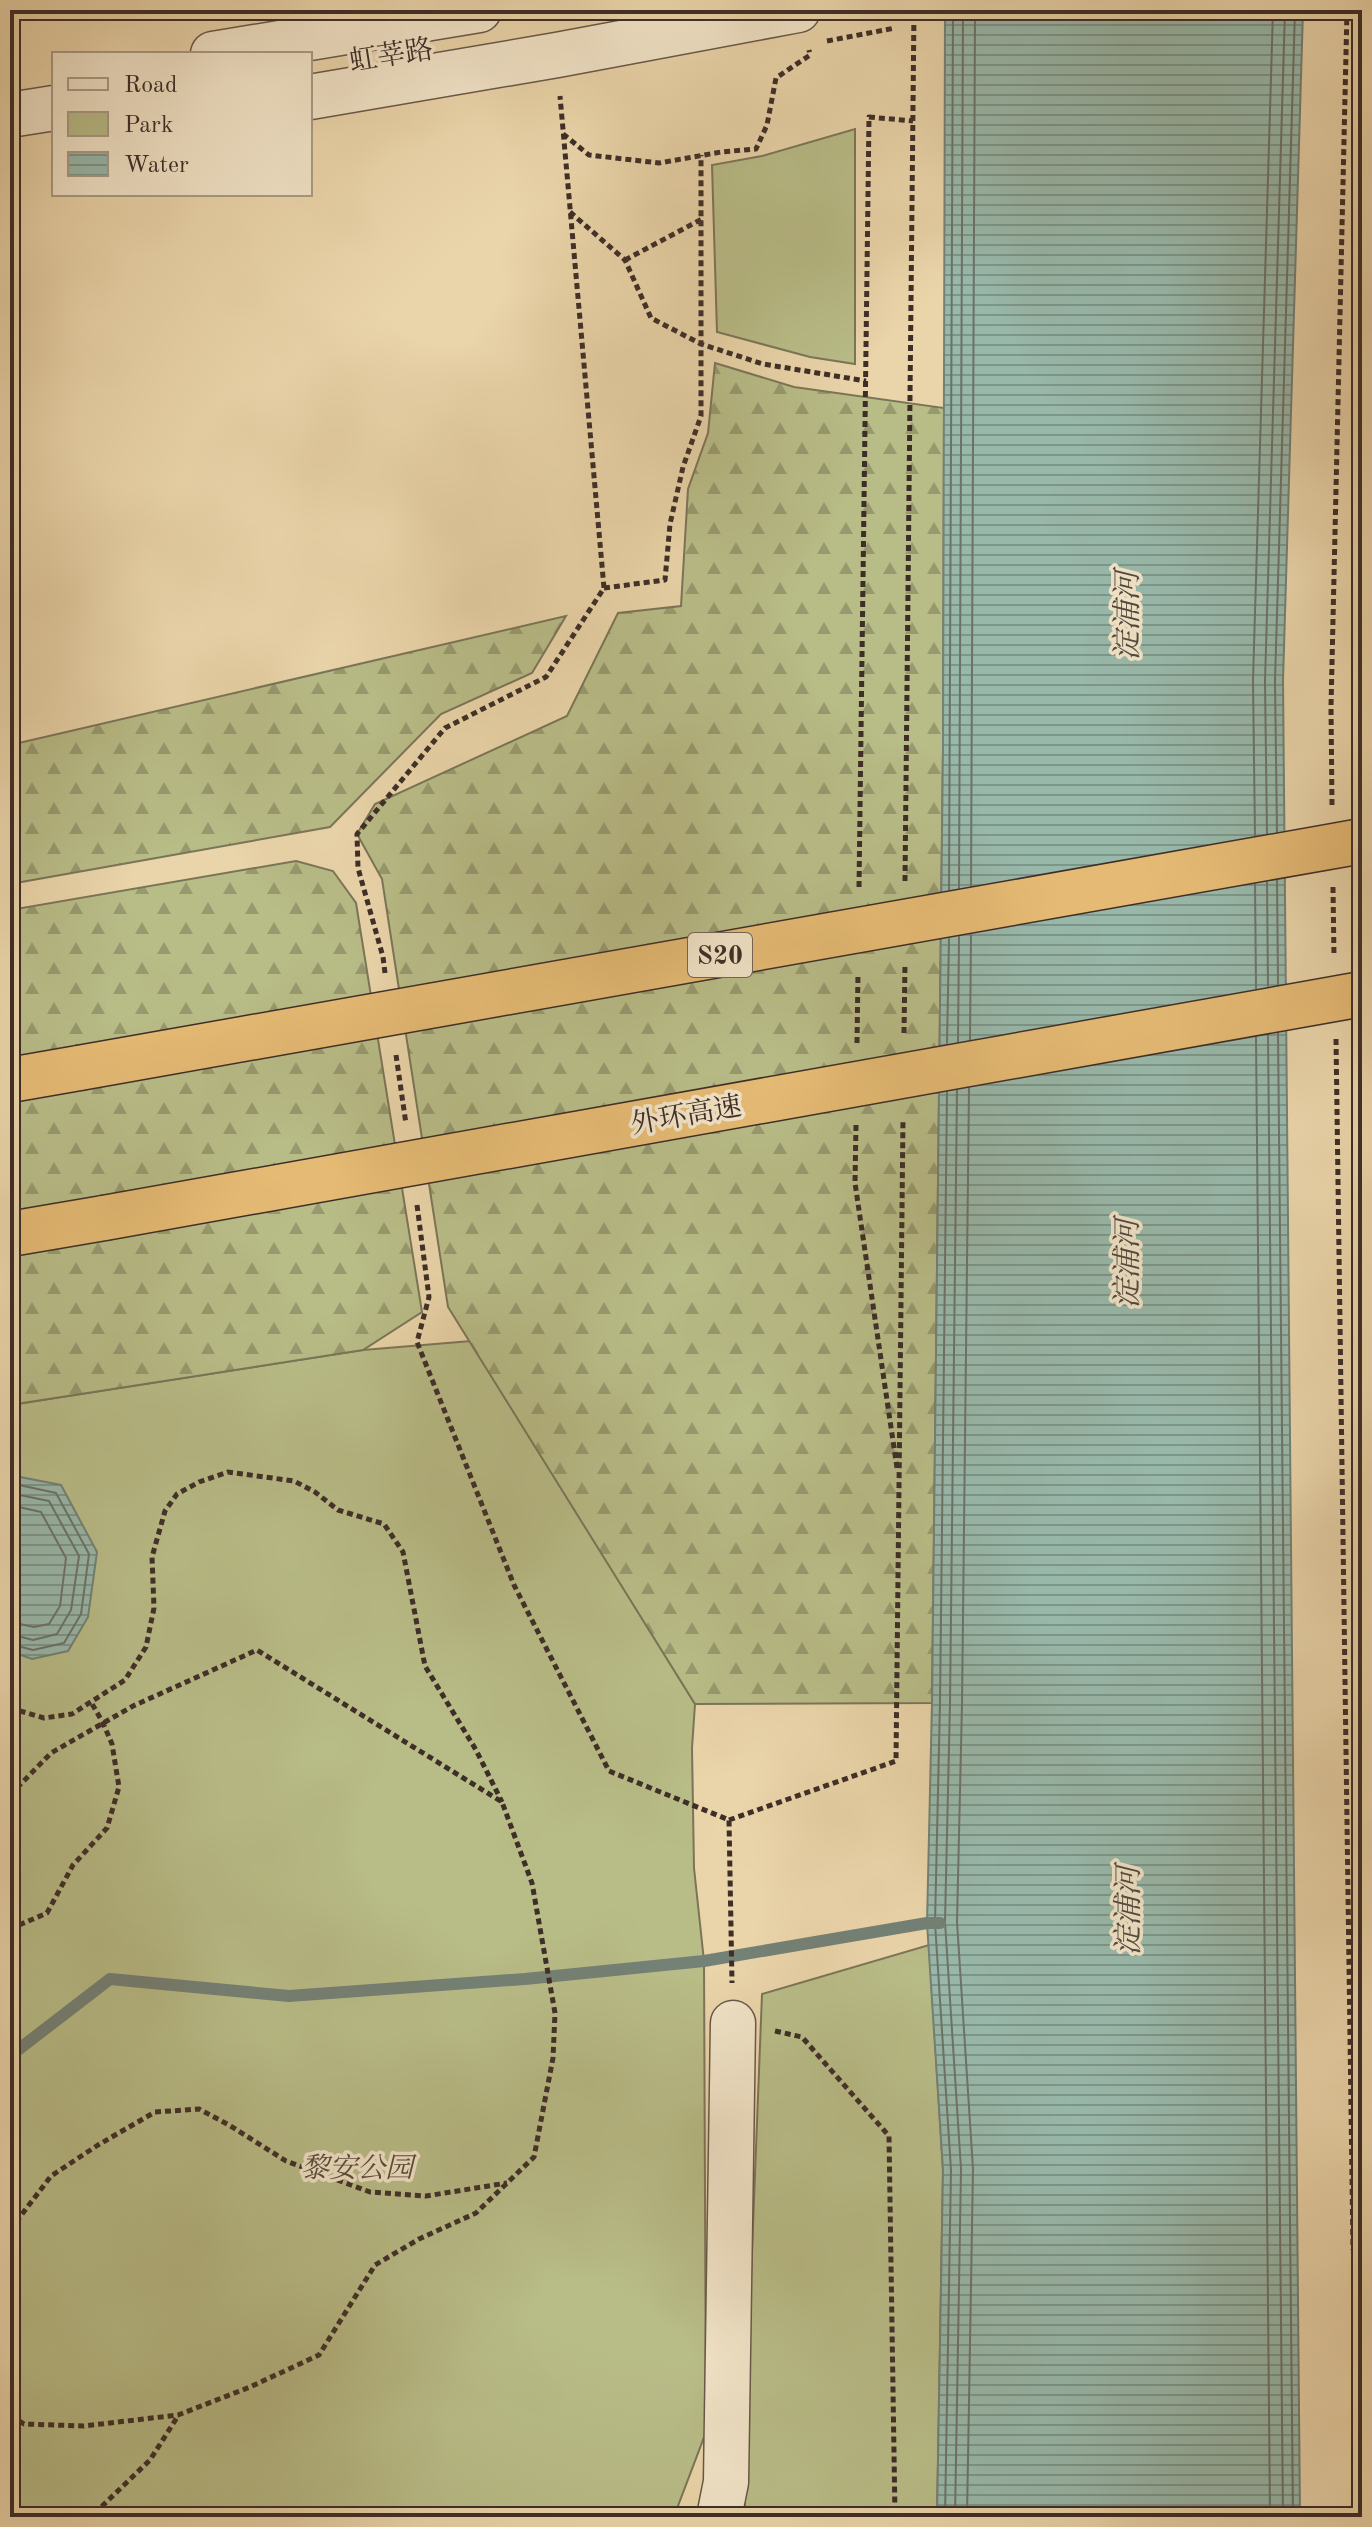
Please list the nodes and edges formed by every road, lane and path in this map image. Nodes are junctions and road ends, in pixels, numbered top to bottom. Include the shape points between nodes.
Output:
1 (479, 10) edge
2 (661, 10) edge
3 (914, 10) edge
4 (1347, 10) edge
5 (895, 28) dead end
6 (810, 32) edge
7 (225, 52) edge
8 (312, 67) edge
9 (312, 97) edge
10 (52, 108) edge
11 (10, 115) edge
12 (913, 121) junction
13 (563, 133) dead end
14 (701, 155) junction
15 (570, 211) dead end
16 (702, 219) junction
17 (625, 260) junction
18 (701, 344) junction
19 (866, 381) junction
20 (604, 588) dead end
21 (1347, 830) edge
22 (1333, 882) dead end
23 (905, 884) dead end
24 (859, 900) dead end
25 (905, 948) dead end
26 (1334, 961) dead end
27 (858, 963) dead end
28 (1349, 1010) edge
29 (904, 1043) dead end
30 (857, 1057) dead end
31 (10, 1080) edge
32 (903, 1106) dead end
33 (856, 1120) dead end
34 (10, 1234) edge
35 (899, 1488) junction
36 (91, 1702) junction
37 (10, 1708) edge
38 (103, 1723) junction
39 (10, 1795) edge
40 (502, 1802) junction
41 (729, 1820) dead end
42 (10, 1929) edge
43 (731, 1940) dead end
44 (732, 1973) dead end
45 (733, 2023) joint
46 (510, 2182) junction
47 (10, 2230) edge
48 (1362, 2257) edge
49 (10, 2415) edge
50 (178, 2415) junction
51 (85, 2517) edge
52 (719, 2517) edge
53 (895, 2517) edge

1 - 7 street
2 - 8 street, 虹莘路
3 - 12 path
4 - 21 path via 1331,707
5 - 6 path
6 - 9 street via 557,55
6 - 14 path via 810,55 776,78 767,125 756,149
10 - 11 street
12 - 19 path via 869,117
12 - 23 path
13 - 14 path via 589,155 659,163
14 - 16 path
15 - 17 path
16 - 17 path
16 - 18 path
17 - 18 path via 651,318
18 - 19 path via 763,364
18 - 20 path via 701,416 670,524 665,580
19 - 24 path
21 - 31 highway, S20, bridge
22 - 26 path
25 - 29 path
27 - 30 path
28 - 34 highway, 外环高速, bridge
28 - 48 path via 1353,2249
32 - 35 path
33 - 35 path via 855,1183
35 - 41 path via 896,1761
36 - 37 path via 72,1714 44,1718
36 - 38 path
36 - 40 path via 125,1680 146,1647 154,1608 152,1557 165,1511 177,1494 228,1472 294,1481 338,1510 384,1524 403,1552 425,1666
38 - 39 path via 51,1753
38 - 40 path via 257,1650
38 - 42 path via 119,1787 107,1828 73,1865 47,1913
40 - 46 path via 532,1883 555,2013 553,2058 534,2157
43 - 44 path
45 - 52 street via 726,2482
45 - 53 path via 802,2037 889,2136
46 - 47 path via 426,2196 370,2192 286,2161 199,2109 155,2112 51,2176
46 - 50 path via 476,2213 375,2265 319,2355
49 - 50 path via 24,2424 84,2426
50 - 51 path via 150,2460

